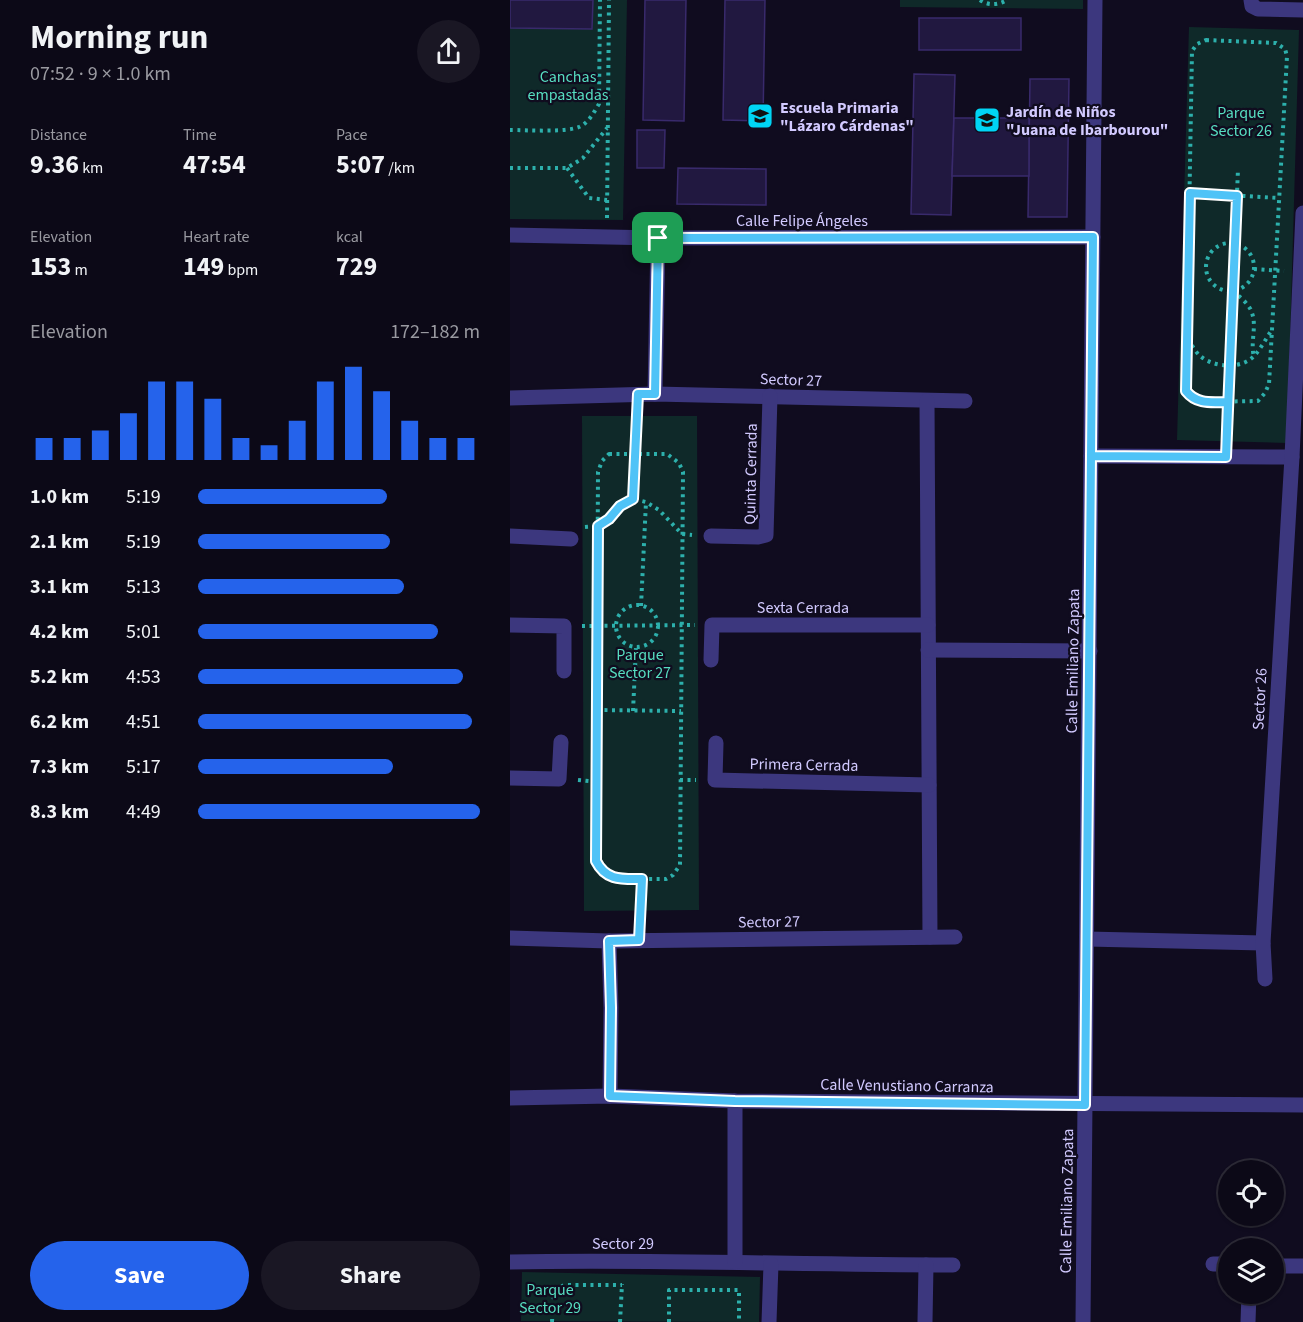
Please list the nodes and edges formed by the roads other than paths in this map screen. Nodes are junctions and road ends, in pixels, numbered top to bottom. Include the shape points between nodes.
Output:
1 (1095, 0) edge
2 (1251, 3) edge
3 (1303, 10) edge
4 (1303, 213) edge
5 (510, 236) edge
6 (1093, 237) junction
7 (658, 238) junction
8 (655, 394) junction
9 (770, 396) junction
10 (510, 399) edge
11 (927, 401) junction
12 (965, 401) dead end
13 (1091, 456) junction
14 (1292, 458) junction
15 (510, 536) edge
16 (711, 536) road end
17 (571, 539) road end
18 (510, 625) edge
19 (928, 625) junction
20 (928, 650) junction
21 (1090, 651) junction
22 (711, 660) dead end
23 (564, 671) dead end
24 (561, 742) dead end
25 (716, 743) dead end
26 (510, 778) edge
27 (929, 785) junction
28 (930, 937) junction
29 (955, 937) dead end
30 (510, 938) edge
31 (1087, 939) junction
32 (609, 941) junction
33 (1263, 943) junction
34 (1265, 979) dead end
35 (610, 1096) junction
36 (510, 1098) edge
37 (735, 1101) junction
38 (1085, 1105) junction
39 (1303, 1105) edge
40 (510, 1262) edge
41 (735, 1262) junction
42 (771, 1264) junction
43 (926, 1265) junction
44 (953, 1265) dead end
45 (1284, 1266) edge
46 (1303, 1266) edge
47 (1249, 1304) edge
48 (769, 1322) edge
49 (925, 1322) edge
50 (1083, 1322) edge
51 (1248, 1322) edge

1 - 6 street, Calle Emiliano Zapata
2 - 3 street via 1258,9
4 - 14 street, Sector 26
5 - 7 street, Calle Felipe Ángeles
6 - 7 street, Calle Felipe Ángeles
6 - 13 street, Calle Emiliano Zapata
7 - 8 street
8 - 9 street, Sector 27
8 - 10 street, Sector 27
9 - 11 street, Sector 27
9 - 16 street, Quinta Cerrada via 766,535
11 - 12 street, Sector 27
11 - 19 street
13 - 14 street
13 - 21 street, Calle Emiliano Zapata
14 - 33 street, Sector 26
15 - 17 street
18 - 23 street via 564,626
19 - 20 street
19 - 22 street, Sexta Cerrada via 712,625
20 - 21 street
20 - 27 street
21 - 31 street, Calle Emiliano Zapata
24 - 26 street via 559,779
25 - 27 street, Primera Cerrada via 715,780
27 - 28 street
28 - 29 street, Sector 27
28 - 32 street, Sector 27
30 - 32 street, Sector 27
31 - 33 street
31 - 38 street, Calle Emiliano Zapata
32 - 35 street
33 - 34 street, Sector 26
35 - 36 street, Calle Venustiano Carranza
35 - 37 street, Calle Venustiano Carranza
37 - 38 street, Calle Venustiano Carranza
37 - 41 street
38 - 39 street, Calle Venustiano Carranza
38 - 50 street, Calle Emiliano Zapata
40 - 41 street, Sector 29
41 - 42 street, Sector 29
42 - 43 street, Sector 29
42 - 48 street
43 - 44 street, Sector 29
43 - 49 street
45 - 46 street
47 - 51 street

